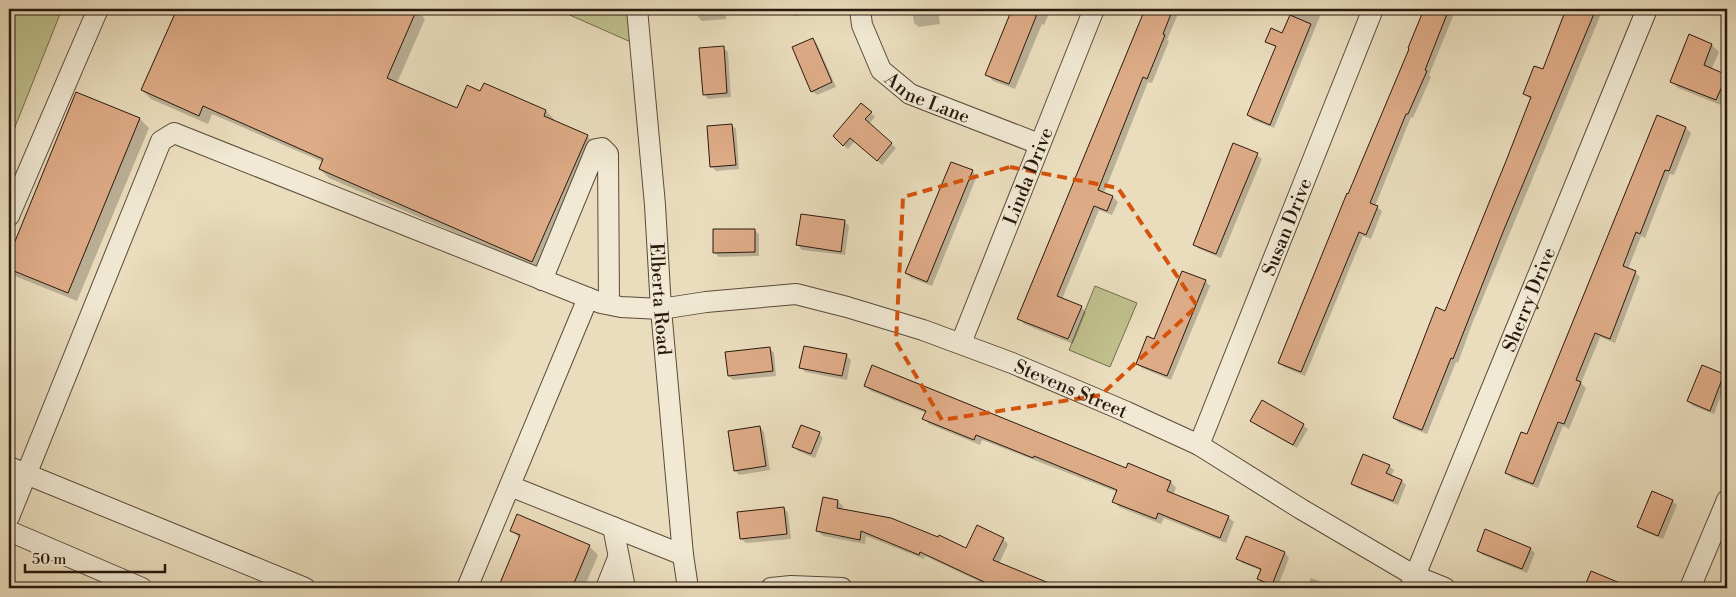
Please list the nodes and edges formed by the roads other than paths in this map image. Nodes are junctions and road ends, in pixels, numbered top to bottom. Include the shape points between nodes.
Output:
1 (98, 9) edge
2 (637, 9) edge
3 (860, 9) edge
4 (1094, 9) edge
5 (1373, 9) edge
6 (1647, 9) edge
7 (1039, 144) junction
8 (9, 216) edge
9 (542, 280) junction
10 (588, 298) junction
11 (609, 304) junction
12 (661, 309) junction
13 (961, 343) junction
14 (1199, 445) junction
15 (17, 471) edge
16 (510, 486) junction
17 (1727, 500) edge
18 (9, 517) edge
19 (613, 526) junction
20 (9, 531) edge
21 (683, 555) junction
22 (618, 558) junction
23 (1413, 582) edge
24 (142, 588) edge
25 (305, 588) edge
26 (467, 588) edge
27 (606, 588) edge
28 (625, 588) edge
29 (688, 588) edge
30 (771, 588) edge
31 (842, 588) edge
32 (1446, 588) edge
33 (1690, 588) edge

1 - 8 street
2 - 12 street, Elberta Road
3 - 7 street, Anne Lane via 862,25 881,70 910,94
4 - 7 street, Linda Drive
5 - 14 street, Susan Drive
6 - 23 street, Sherry Drive
7 - 13 street, Linda Drive
9 - 10 street, Stevens Street
9 - 11 street via 596,150 602,148 608,154
9 - 15 street, Stevens Street via 174,134 168,136 161,141
10 - 11 street, Stevens Street
10 - 16 street
11 - 12 street, Stevens Street
12 - 13 street, Stevens Street via 796,294 866,312
12 - 21 street, Elberta Road
13 - 14 street, Stevens Street
14 - 23 street, Stevens Street
15 - 18 street, Stevens Street
15 - 25 street
16 - 19 street
16 - 26 street
17 - 33 street
19 - 21 street
19 - 22 street
20 - 24 street
21 - 29 street, Elberta Road
22 - 27 street
22 - 28 street
23 - 32 street, Stevens Street
30 - 31 street

